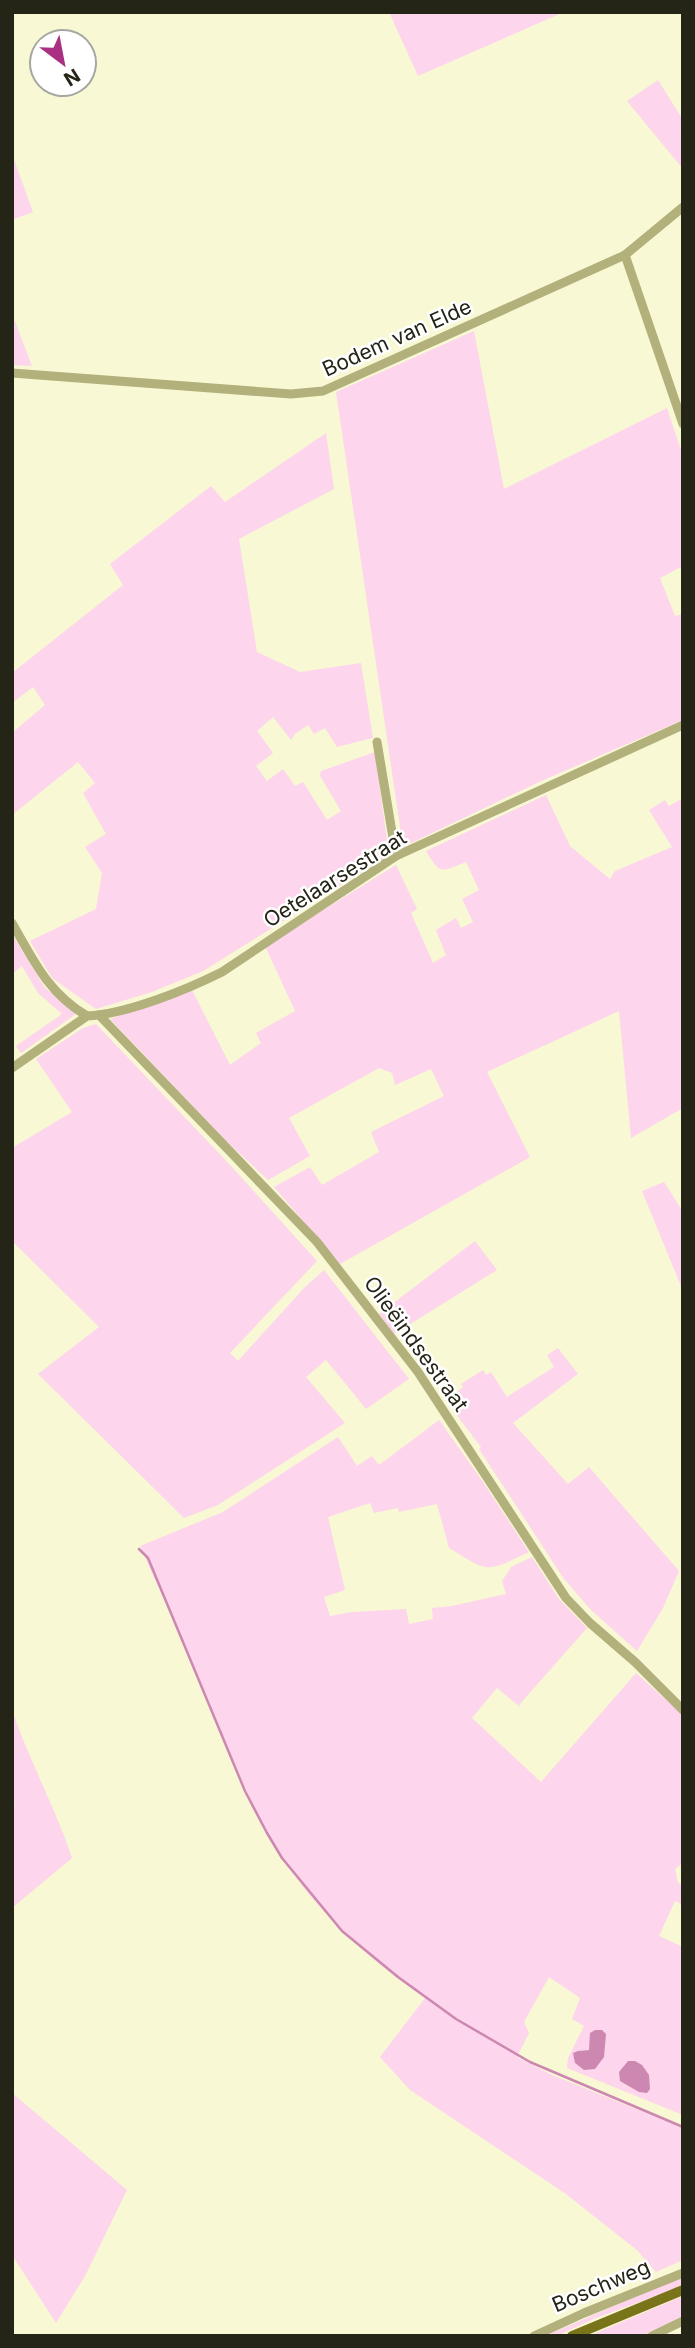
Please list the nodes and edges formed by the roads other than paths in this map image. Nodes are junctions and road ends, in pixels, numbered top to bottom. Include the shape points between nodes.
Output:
1 (683, 207) edge
2 (625, 255) junction
3 (12, 373) edge
4 (683, 424) edge
5 (683, 724) edge
6 (377, 742) dead end
7 (396, 856) junction
8 (12, 923) edge
9 (99, 1015) junction
10 (87, 1016) junction
11 (12, 1068) edge
12 (683, 1710) edge
13 (683, 2273) edge
14 (683, 2290) edge
15 (683, 2321) edge
16 (534, 2336) edge
17 (572, 2336) edge
18 (652, 2336) edge

1 - 2 street, Bodem van Elde
2 - 3 street, Bodem van Elde via 338,386 313,393
2 - 4 street
5 - 7 street, Oetelaarsestraat
6 - 7 street
7 - 9 street, Oetelaarsestraat via 222,972 194,986
8 - 10 street via 42,976 58,995
9 - 10 street, Oetelaarsestraat
9 - 12 street, Olieëindsestraat via 317,1242 418,1372 566,1598
10 - 11 street, Oetelaarsestraat
13 - 16 street, Boschweg
14 - 17 main road, Boschweg
15 - 18 street

